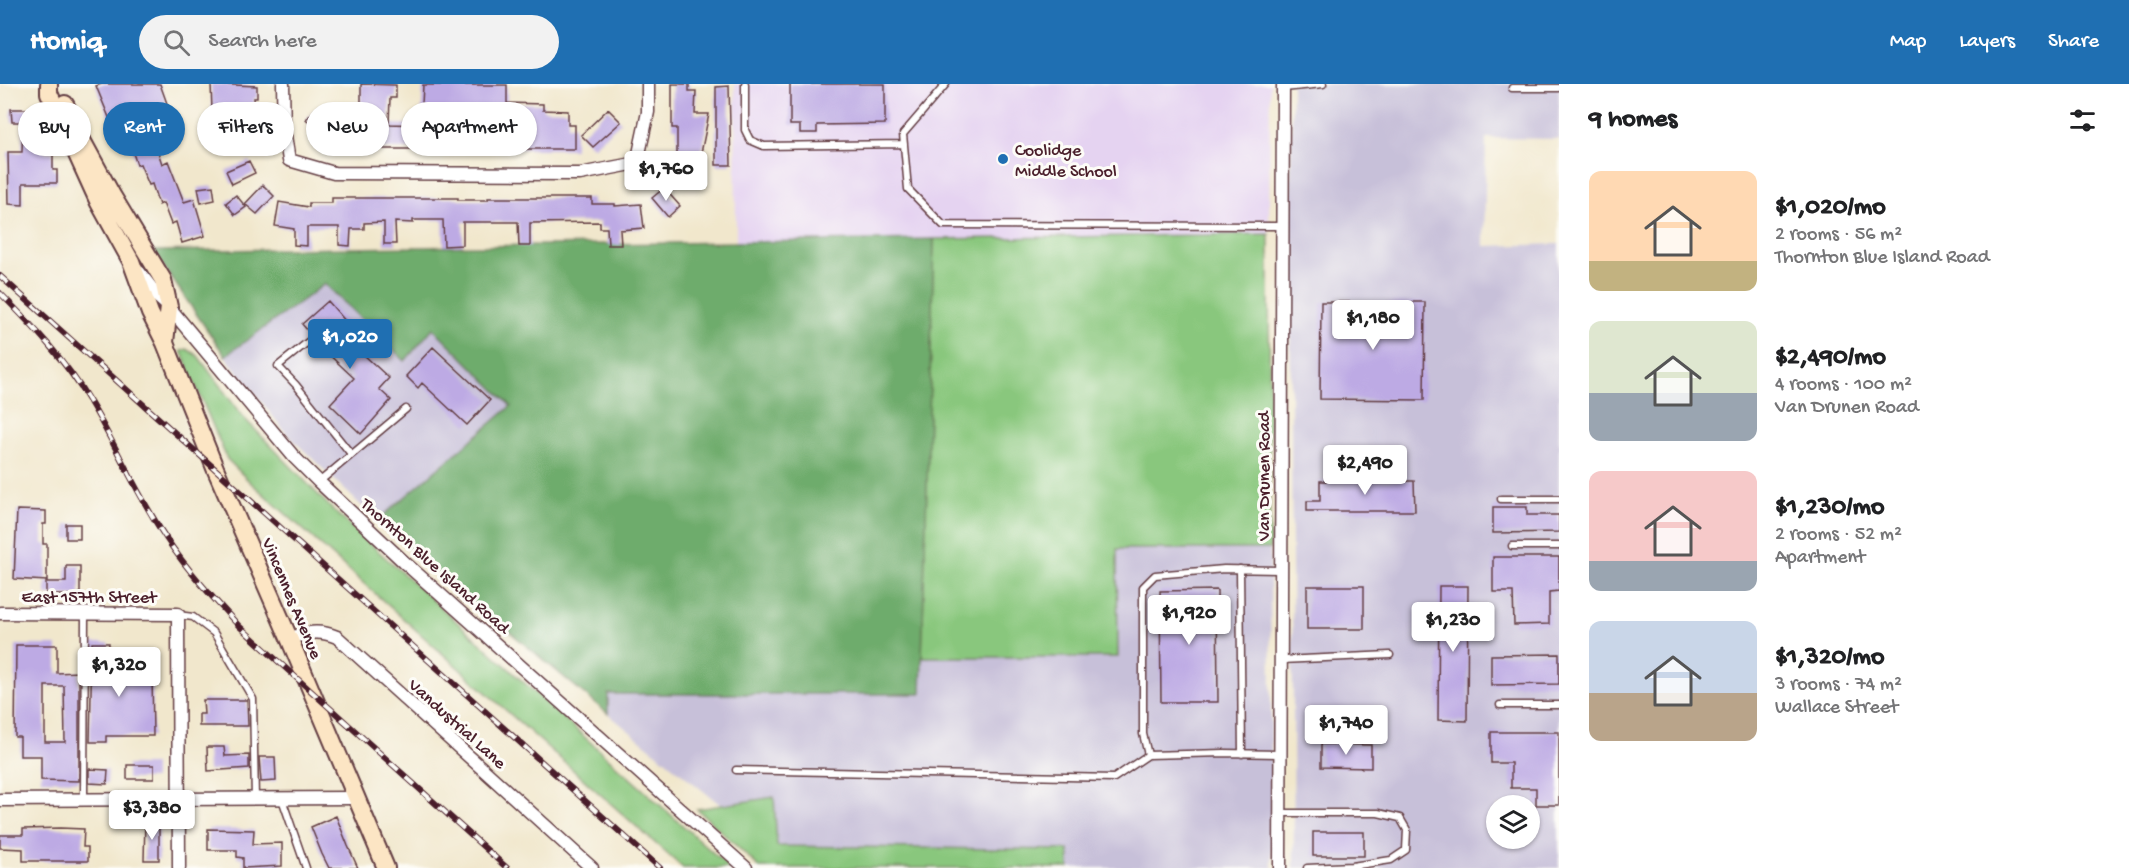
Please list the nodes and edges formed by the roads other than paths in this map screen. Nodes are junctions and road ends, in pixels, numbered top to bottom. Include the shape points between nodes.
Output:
1 (51, 84) edge
2 (282, 84) edge
3 (648, 84) edge
4 (745, 84) edge
5 (946, 84) edge
6 (1323, 84) edge
7 (1283, 86) edge
8 (1512, 88) dead end
9 (1559, 88) edge
10 (904, 144) junction
11 (1282, 226) junction
12 (131, 261) junction
13 (169, 307) junction
14 (309, 341) dead end
15 (165, 343) junction
16 (406, 409) dead end
17 (351, 454) junction
18 (320, 482) junction
19 (1501, 499) dead end
20 (1559, 499) edge
21 (1512, 546) dead end
22 (1559, 546) edge
23 (1240, 569) junction
24 (1281, 570) junction
25 (0, 614) edge
26 (85, 614) junction
27 (178, 614) junction
28 (289, 638) junction
29 (1390, 655) dead end
30 (1281, 660) junction
31 (1500, 705) dead end
32 (1559, 705) edge
33 (1242, 754) junction
34 (1280, 754) junction
35 (1148, 755) junction
36 (736, 770) dead end
37 (356, 798) junction
38 (255, 799) junction
39 (282, 799) junction
40 (0, 800) edge
41 (84, 800) junction
42 (178, 800) junction
43 (1280, 813) junction
44 (179, 868) edge
45 (306, 868) edge
46 (386, 868) edge
47 (592, 868) edge
48 (746, 868) edge
49 (1280, 868) edge
50 (1307, 868) edge

1 - 12 street, Vincennes Avenue via 49,93 72,147
1 - 13 street, Vincennes Avenue via 58,89 113,197 164,280
2 - 3 street via 289,160 334,173 580,174 637,163 648,112
4 - 10 lane via 745,130 750,141 764,146
5 - 10 lane via 903,134
6 - 7 lane
7 - 11 street, Van Drunen Road
8 - 9 lane
10 - 11 lane via 908,189 943,225
11 - 24 street, Van Drunen Road
12 - 13 street, Thornton Blue Island Road
12 - 15 street, Vincennes Avenue
13 - 15 street, Vincennes Avenue
13 - 18 street, Thornton Blue Island Road via 294,458
14 - 17 lane via 278,366
15 - 28 street, Vincennes Avenue
16 - 17 lane
17 - 18 lane
18 - 48 street, Thornton Blue Island Road
19 - 20 lane
21 - 22 lane
23 - 24 lane
23 - 33 lane
23 - 35 lane via 1155,575 1143,587 1143,734
24 - 30 street, Van Drunen Road
25 - 26 street, East 157th Street
26 - 27 street, East 157th Street
26 - 41 lane
27 - 38 lane via 193,617 214,633 253,699
27 - 42 street
28 - 37 street, Vincennes Avenue
28 - 47 street, Vandustrial Lane via 311,632 337,637
29 - 30 lane
30 - 34 street, Van Drunen Road
31 - 32 lane
33 - 34 lane
33 - 35 lane
34 - 43 street, Van Drunen Road
35 - 36 lane via 1114,778
37 - 39 street
37 - 46 street, Vincennes Avenue
38 - 39 street
38 - 42 street
39 - 45 lane
40 - 41 street
41 - 42 street
42 - 44 street
43 - 49 street, Van Drunen Road
43 - 50 lane via 1378,813 1400,818 1407,830 1406,850 1391,860

